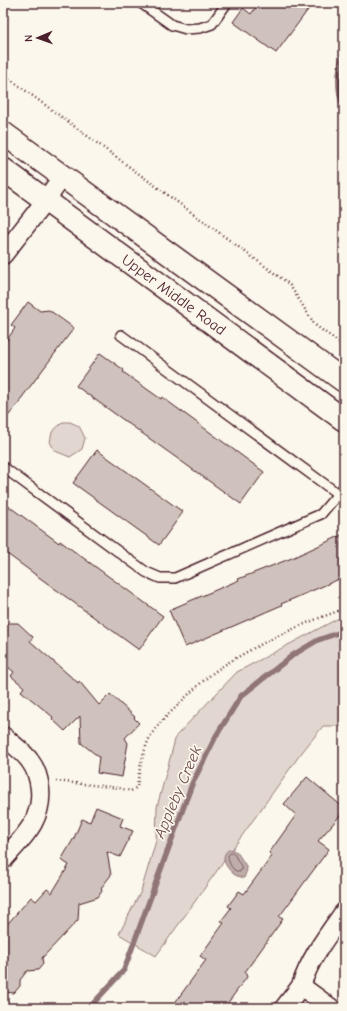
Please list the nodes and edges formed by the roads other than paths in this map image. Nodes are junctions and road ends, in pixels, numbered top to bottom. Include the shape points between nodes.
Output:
1 (141, 3) edge
2 (227, 3) edge
3 (3, 133) edge
4 (3, 169) edge
5 (62, 177) junction
6 (46, 200) junction
7 (3, 255) edge
8 (121, 336) dead end
9 (344, 381) edge
10 (344, 420) edge
11 (3, 467) edge
12 (341, 490) edge
13 (3, 736) edge
14 (3, 860) edge
15 (344, 912) edge
16 (301, 986) junction
17 (284, 1008) edge
18 (331, 1008) edge

1 - 2 lane via 172,25 186,29 212,24
3 - 5 main road, Upper Middle Road
4 - 6 main road, Upper Middle Road
5 - 6 street
5 - 9 main road, Upper Middle Road
6 - 7 street
6 - 10 main road, Upper Middle Road
8 - 12 lane
11 - 12 lane via 146,572 160,578 175,578 321,514
13 - 14 street via 26,756 36,771 40,804 33,824
15 - 16 street via 314,956
16 - 17 street
16 - 18 street

